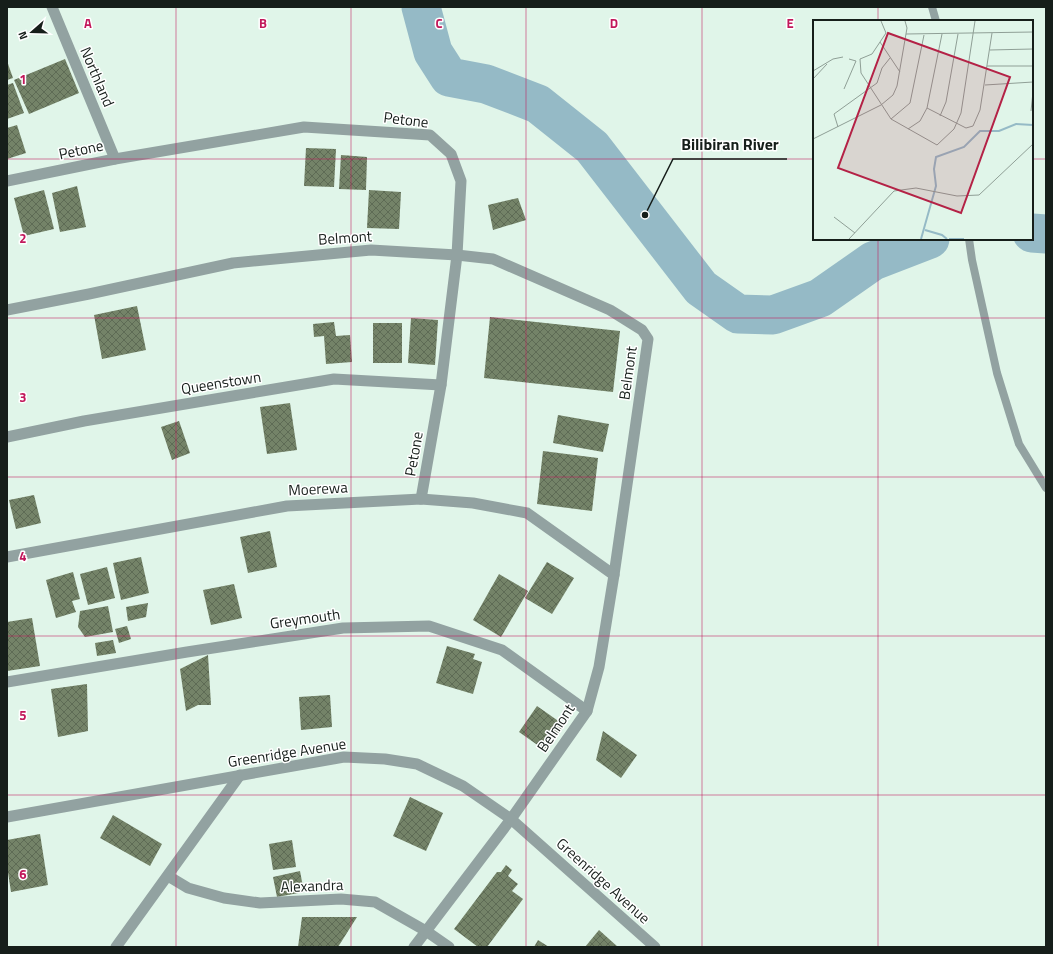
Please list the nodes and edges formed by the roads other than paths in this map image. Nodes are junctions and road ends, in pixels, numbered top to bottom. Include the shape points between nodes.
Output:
1 (52, 7) edge
2 (932, 7) edge
3 (936, 20) edge
4 (115, 159) junction
5 (7, 181) edge
6 (969, 240) edge
7 (457, 255) junction
8 (7, 310) edge
9 (441, 385) junction
10 (7, 436) edge
11 (1046, 488) edge
12 (421, 499) junction
13 (7, 557) edge
14 (614, 575) junction
15 (7, 682) edge
16 (587, 712) junction
17 (240, 775) junction
18 (7, 817) edge
19 (511, 819) junction
20 (168, 876) junction
21 (426, 931) junction
22 (116, 947) edge
23 (414, 947) edge
24 (449, 947) edge
25 (655, 947) edge

1 - 4 street, Northland
2 - 3 lane
4 - 5 street, Petone
4 - 7 street, Petone via 304,127 430,135 451,154 461,181
6 - 11 lane via 997,373 1019,444
7 - 8 street, Belmont via 371,250 233,263
7 - 9 street, Petone
7 - 14 street, Belmont via 493,259 610,310 642,330 648,339
9 - 10 street, Queenstown via 334,380
9 - 12 street, Petone
12 - 13 street, Moerewa via 287,506
12 - 14 street, Moerewa via 473,503 527,513
14 - 16 street, Belmont via 599,667
15 - 16 street, Greymouth via 343,628 429,626 502,650
16 - 19 street, Belmont
17 - 18 street, Greenridge Avenue
17 - 19 street, Greenridge Avenue via 344,757 416,764 463,786
17 - 20 street
19 - 21 street, Belmont
19 - 25 street, Greenridge Avenue
20 - 21 street, Alexandra via 188,888 224,898 260,903 341,899 375,902
20 - 22 street
21 - 23 street, Belmont
21 - 24 street, Alexandra

